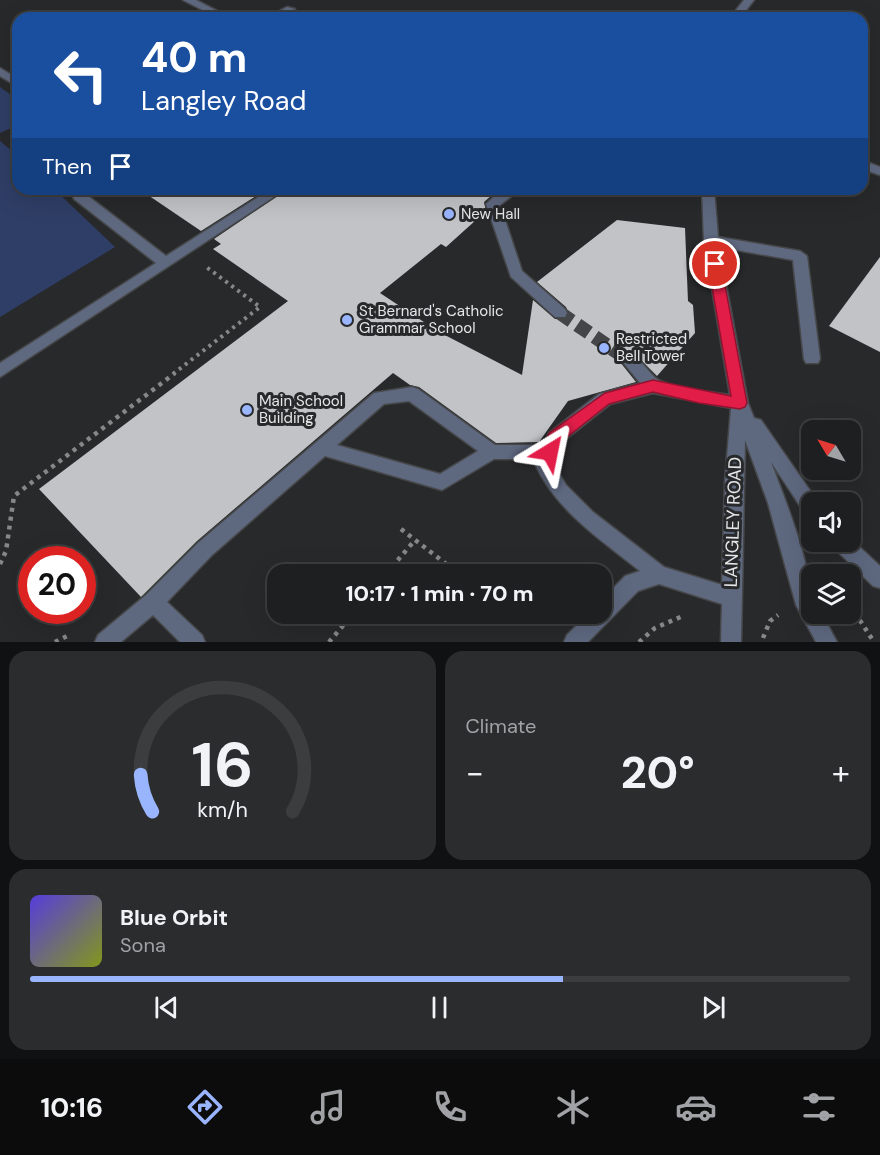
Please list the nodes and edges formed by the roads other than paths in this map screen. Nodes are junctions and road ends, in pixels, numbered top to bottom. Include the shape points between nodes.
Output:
1 (188, 0) edge
2 (749, 0) edge
3 (290, 9) dead end
4 (213, 12) edge
5 (284, 12) edge
6 (740, 12) edge
7 (79, 195) edge
8 (271, 195) edge
9 (502, 195) edge
10 (708, 195) edge
11 (711, 241) junction
12 (166, 263) junction
13 (560, 313) tunnel mouth
14 (812, 359) dead end
15 (630, 361) tunnel mouth
16 (0, 371) edge
17 (653, 386) junction
18 (740, 403) junction
19 (321, 448) junction
20 (492, 452) junction
21 (550, 452) junction
22 (801, 493) edge
23 (852, 552) edge
24 (659, 574) junction
25 (880, 579) edge
26 (730, 597) junction
27 (153, 602) junction
28 (105, 642) edge
29 (195, 642) edge
30 (574, 642) edge
31 (731, 642) edge
32 (827, 642) edge

1 - 4 street
2 - 6 street
3 - 5 street
7 - 12 street
8 - 12 street
9 - 13 street via 493,204 516,273
10 - 11 street, LANGLEY ROAD
11 - 14 street via 800,256
11 - 18 street, LANGLEY ROAD
12 - 16 street
15 - 17 street
17 - 18 street
17 - 21 street via 605,399 555,438
18 - 22 street, LANGLEY ROAD
18 - 26 street, LANGLEY ROAD
18 - 32 street, LANGLEY ROAD via 780,513 806,605
19 - 20 street via 442,482
19 - 20 street via 380,398 412,394
19 - 27 street via 205,549
20 - 21 street
21 - 24 street via 545,466 560,491 609,537
23 - 25 street
24 - 26 street
24 - 30 street via 632,583
26 - 31 street, LANGLEY ROAD
27 - 28 street
27 - 29 street

